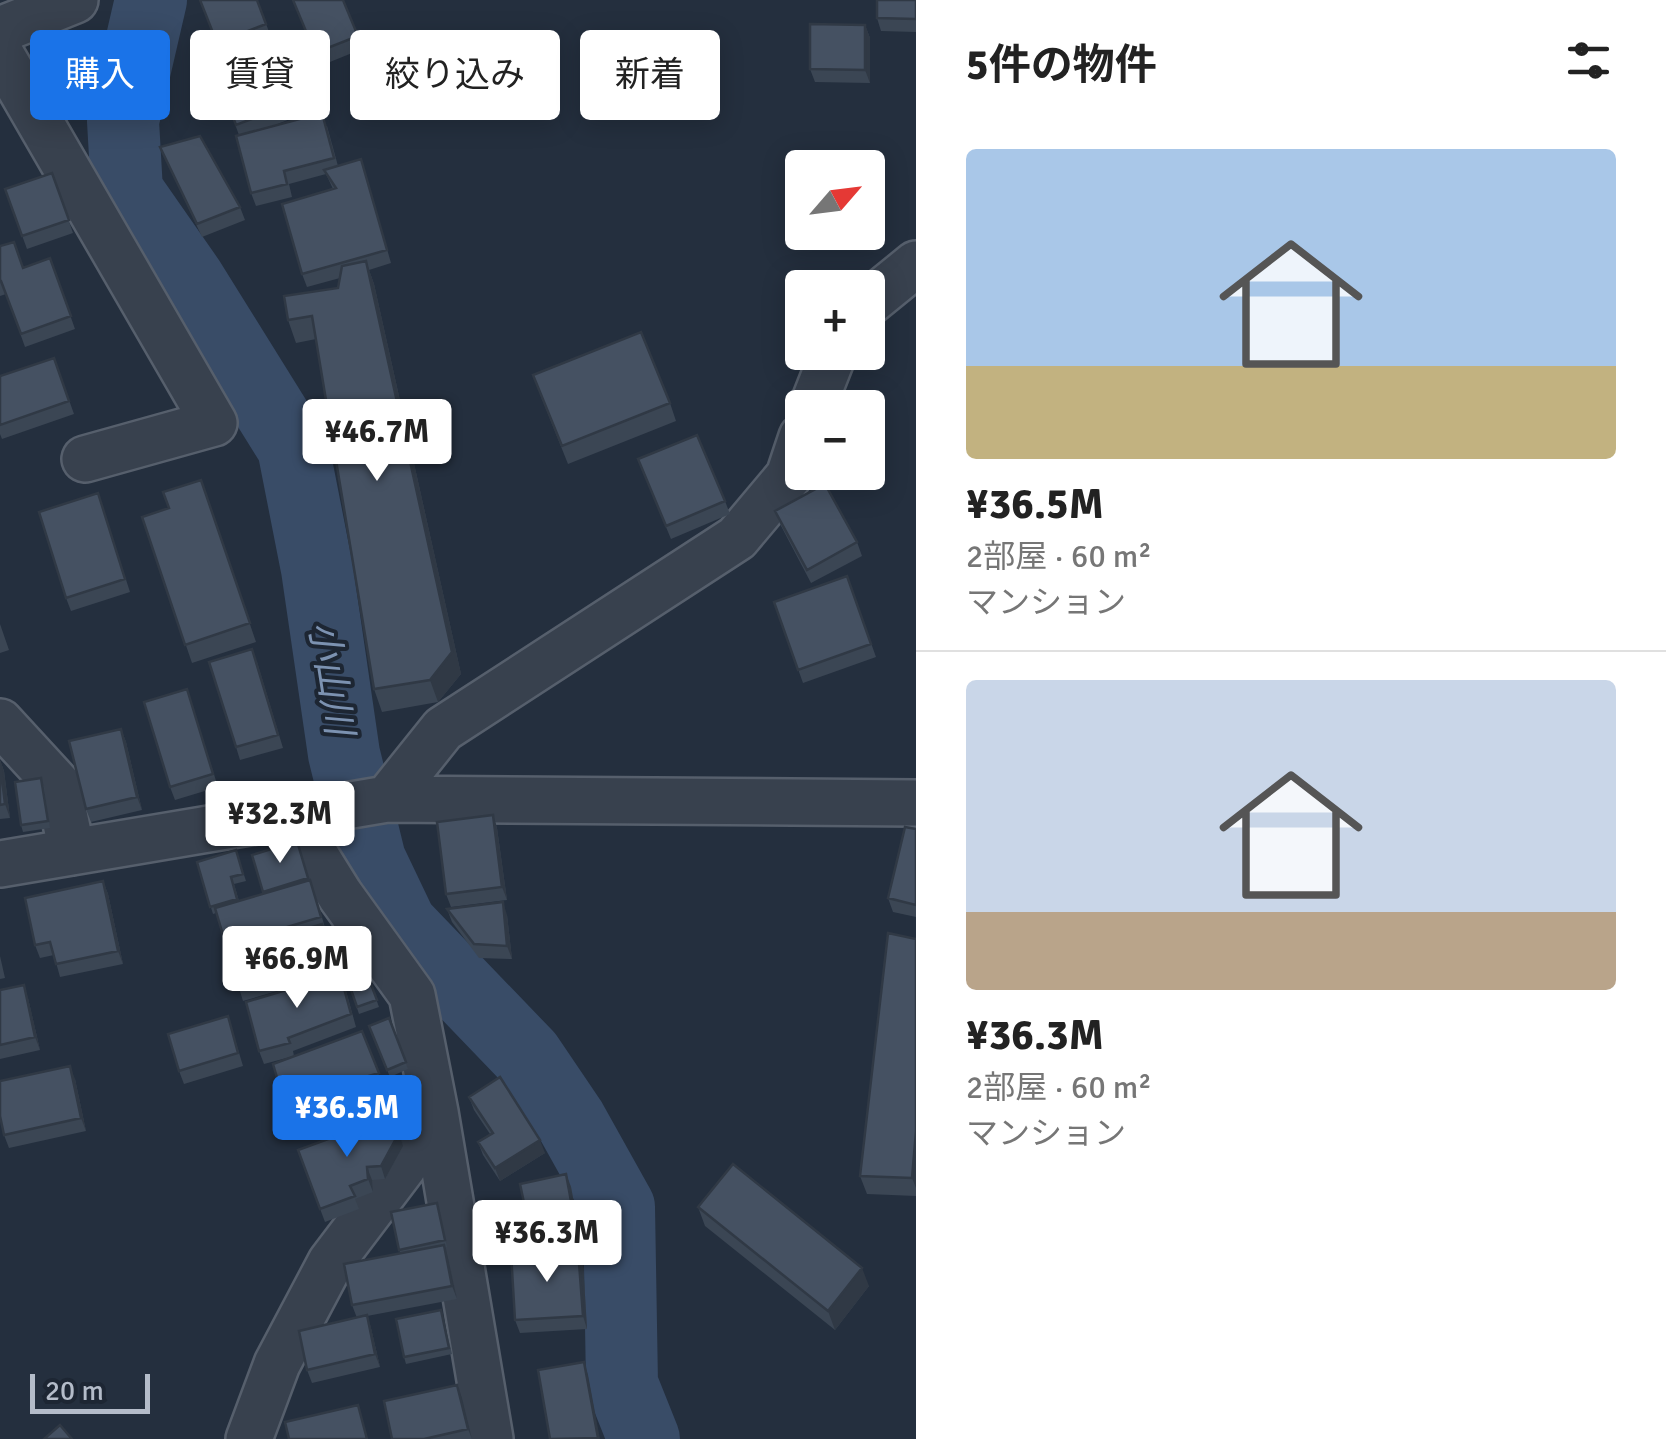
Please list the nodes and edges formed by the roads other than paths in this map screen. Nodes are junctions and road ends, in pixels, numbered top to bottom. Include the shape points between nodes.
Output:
1 (74, 0) edge
2 (0, 30) edge
3 (0, 54) edge
4 (916, 264) edge
5 (885, 290) edge
6 (85, 459) dead end
7 (785, 481) edge
8 (0, 722) edge
9 (387, 799) junction
10 (916, 803) edge
11 (301, 814) junction
12 (72, 852) junction
13 (0, 864) edge
14 (436, 1112) junction
15 (249, 1439) edge
16 (490, 1439) edge

1 - 2 street
3 - 6 street via 214,423
4 - 5 street
7 - 9 street via 737,538 443,729
8 - 12 street via 58,785
9 - 10 street
9 - 11 street
11 - 12 street
11 - 14 street via 340,895 412,996
12 - 13 street
14 - 15 street via 332,1262 277,1364
14 - 16 street

